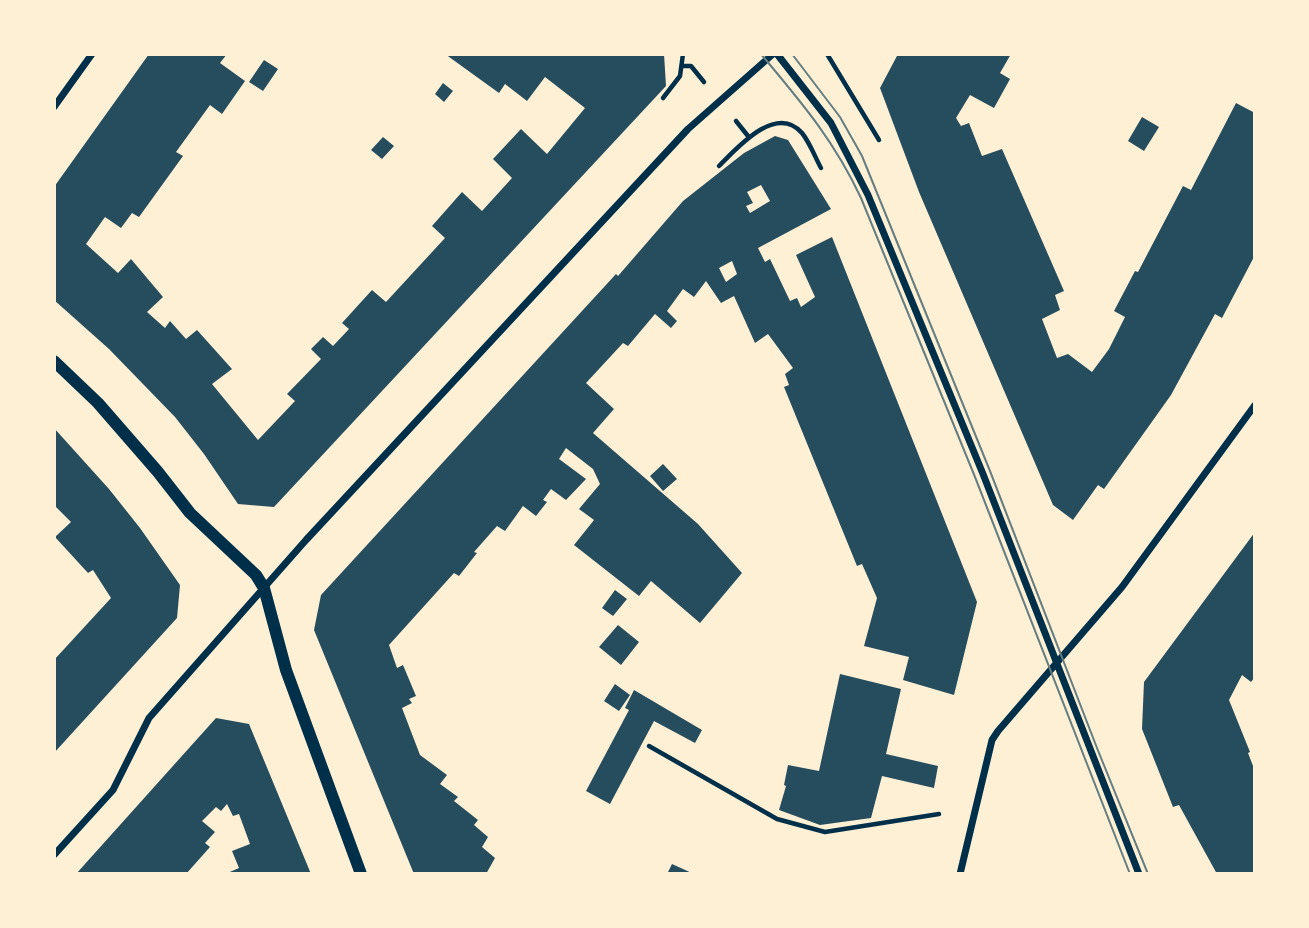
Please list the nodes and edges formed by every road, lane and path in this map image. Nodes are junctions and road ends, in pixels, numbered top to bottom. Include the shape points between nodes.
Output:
1 (92, 54) edge
2 (683, 54) edge
3 (775, 54) edge
4 (827, 54) edge
5 (663, 98) dead end
6 (54, 107) edge
7 (879, 140) dead end
8 (719, 166) dead end
9 (821, 167) dead end
10 (54, 361) edge
11 (1255, 405) edge
12 (264, 588) junction
13 (1056, 663) junction
14 (649, 746) dead end
15 (939, 814) dead end
16 (54, 855) edge
17 (361, 874) edge
18 (960, 874) edge
19 (1139, 874) edge

1 - 6 street
2 - 5 path via 680,76
3 - 12 street via 688,129
3 - 13 street via 831,123 869,195
4 - 7 path
8 - 9 path via 748,136 772,124 787,124 802,133
10 - 12 street via 98,403 190,513
11 - 13 street via 1122,587
12 - 16 street via 149,718 113,790
12 - 17 street via 286,670
13 - 18 street via 992,740
13 - 19 street
14 - 15 path via 777,819 825,832

